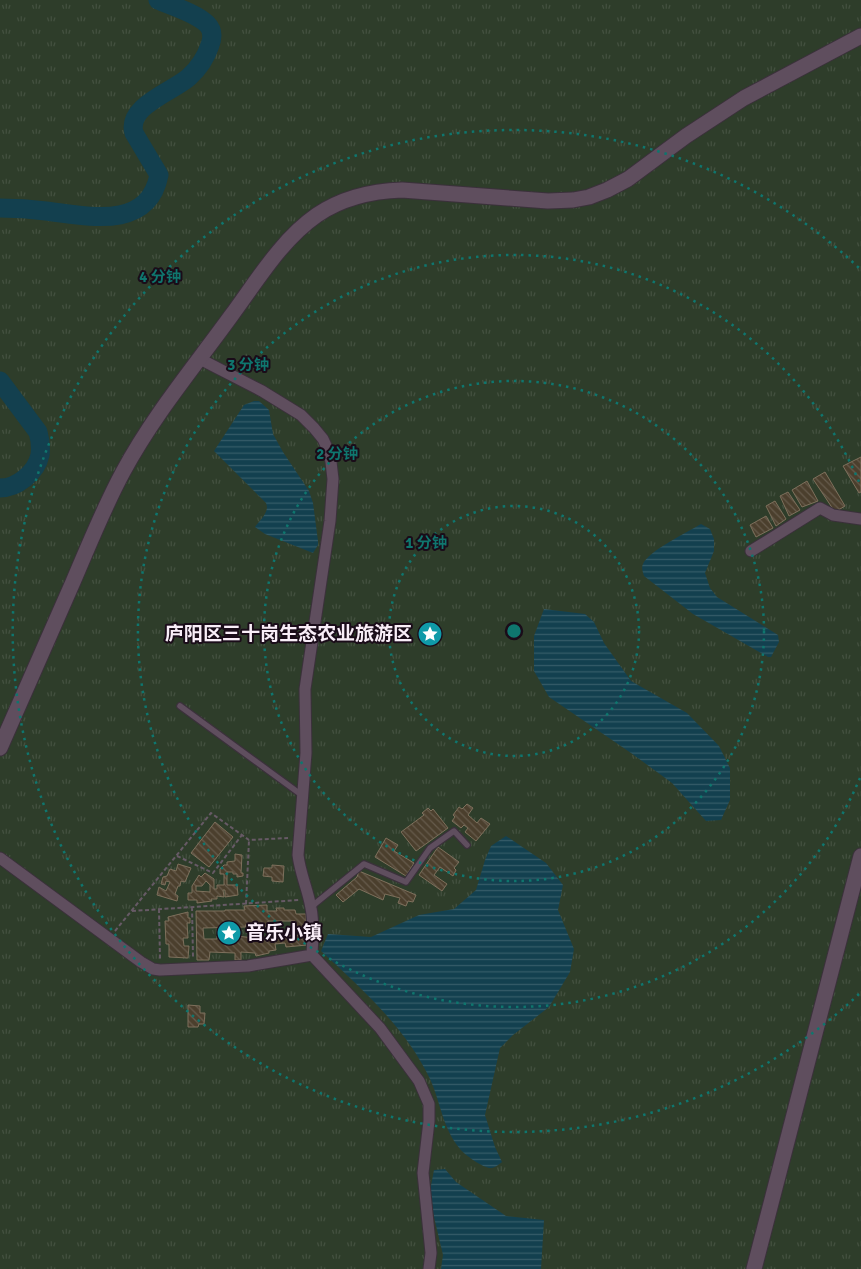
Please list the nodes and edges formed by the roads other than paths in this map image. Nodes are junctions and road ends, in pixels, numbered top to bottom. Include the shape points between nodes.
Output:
1 (861, 36) edge
2 (200, 359) junction
3 (861, 519) edge
4 (751, 551) dead end
5 (180, 706) dead end
6 (0, 748) edge
7 (303, 796) junction
8 (467, 845) dead end
9 (861, 856) edge
10 (0, 858) edge
11 (310, 903) junction
12 (312, 955) junction
13 (429, 1269) edge
14 (754, 1269) edge

1 - 2 street via 744,98 628,179 589,197 548,201 402,190 366,193 334,205 292,236
2 - 6 street via 155,420 124,471
2 - 7 street via 300,415 323,439 329,452 333,479 330,521 305,689
3 - 4 street via 834,515 820,508
5 - 7 lane
7 - 11 street via 298,855
8 - 11 lane via 454,830 430,848 406,882 364,864
9 - 14 street
10 - 12 street via 147,966 160,970 248,966
11 - 12 street
12 - 13 street via 380,1028 419,1080 429,1104 423,1173

